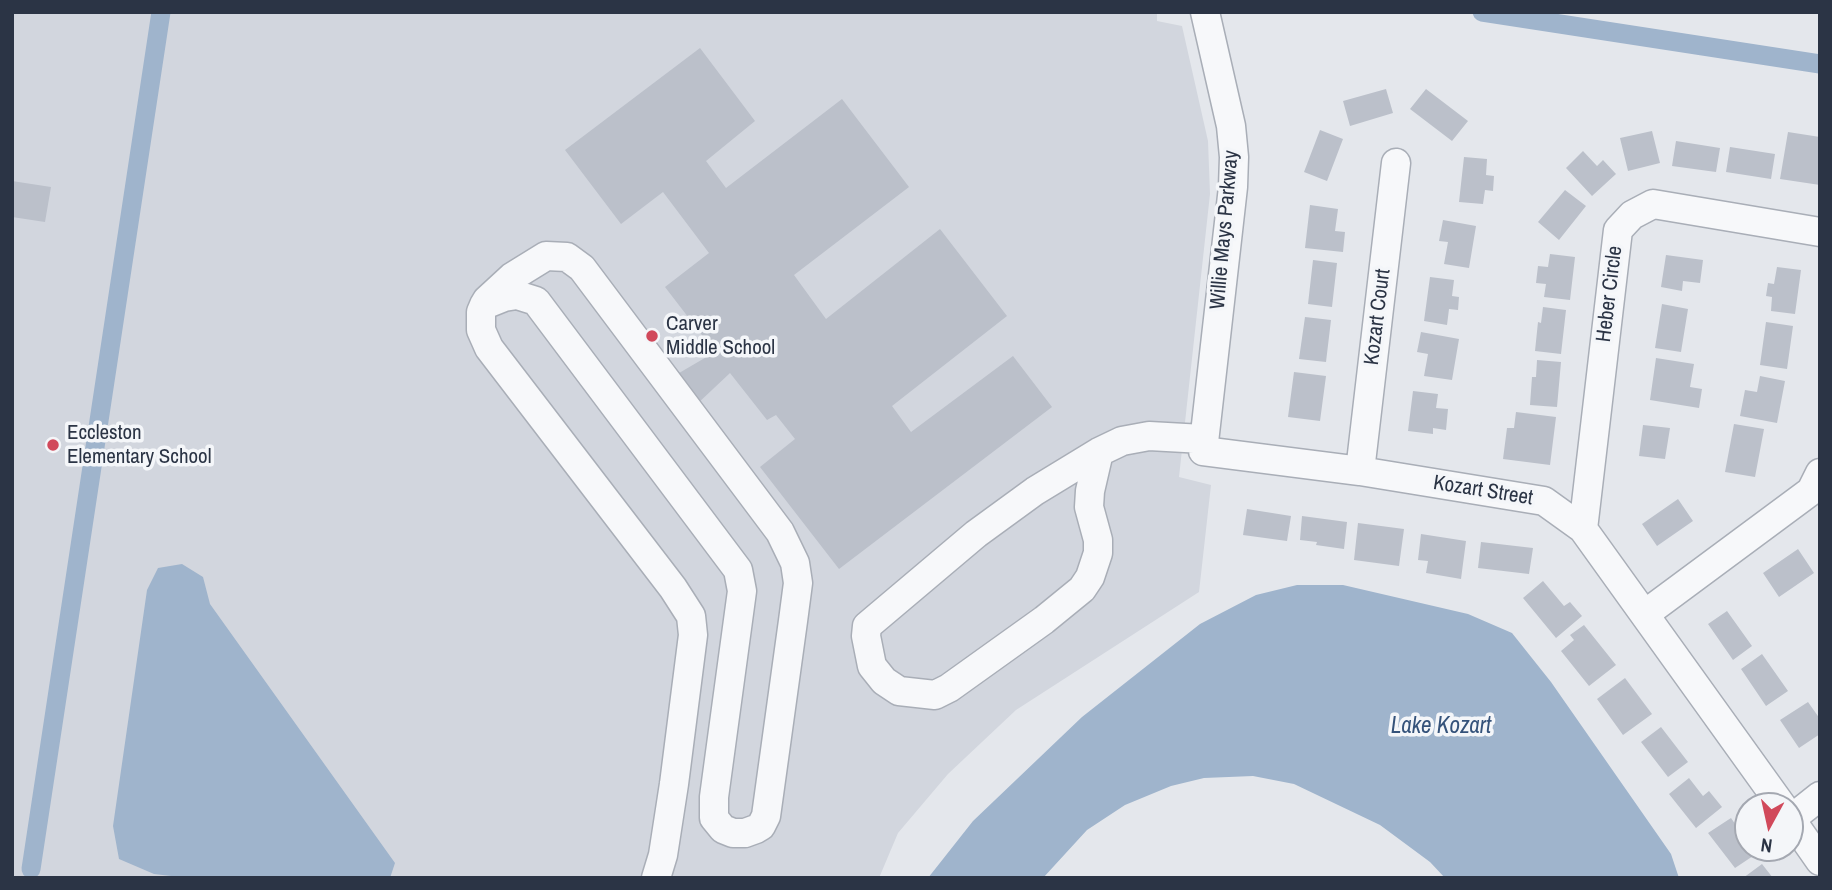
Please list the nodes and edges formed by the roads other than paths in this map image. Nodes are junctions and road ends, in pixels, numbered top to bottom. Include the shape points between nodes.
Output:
1 (1205, 12) edge
2 (1396, 163) dead end
3 (1820, 232) edge
4 (484, 305) junction
5 (1203, 445) junction
6 (1099, 452) junction
7 (1360, 471) junction
8 (1820, 473) edge
9 (1045, 486) junction
10 (1089, 507) junction
11 (1583, 529) junction
12 (1645, 614) junction
13 (1772, 792) edge
14 (1820, 796) edge
15 (1804, 808) edge
16 (1804, 838) edge
17 (1820, 861) edge
18 (656, 878) edge

1 - 5 street, Willie Mays Parkway via 1234,157
2 - 7 street, Kozart Court
3 - 11 street, Heber Circle via 1653,204 1632,215 1618,230
4 - 4 street via 517,295 536,301 738,570 742,591 714,818 733,833 756,829 766,816 793,621 797,583 789,547 582,268 567,257 539,258
4 - 18 street via 481,330 489,348 691,616 693,635 674,784
5 - 6 street, Kozart Street via 1149,436
5 - 7 street, Kozart Street
6 - 9 street, Kozart Street
6 - 10 street
7 - 11 street, Kozart Street via 1544,501
8 - 12 street via 1811,491
9 - 10 street
9 - 10 street, Kozart Street via 976,534 867,626 872,666 884,681 899,691 935,695 1082,589 1098,553
11 - 12 street, Kozart Street
12 - 13 street, Kozart Street
14 - 15 street
16 - 17 street

